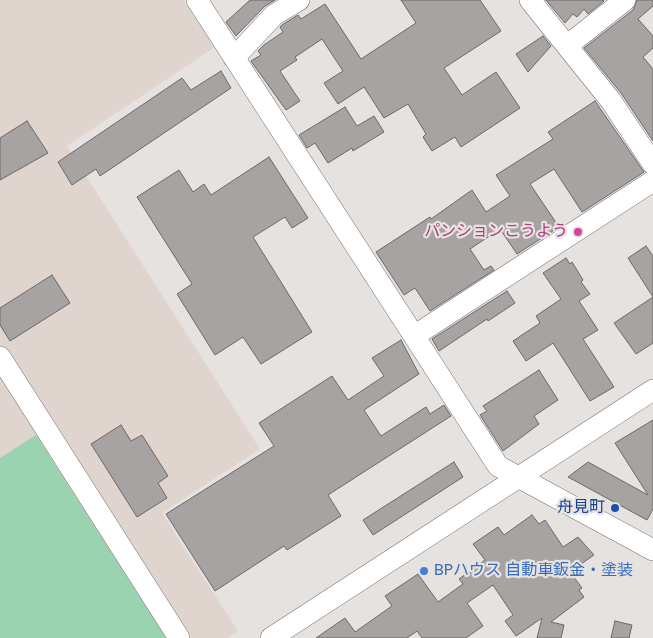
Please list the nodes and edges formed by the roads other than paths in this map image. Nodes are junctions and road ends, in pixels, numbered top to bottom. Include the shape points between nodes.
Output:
1 (197, 0) edge
2 (298, 0) edge
3 (530, 0) edge
4 (624, 0) edge
5 (568, 46) junction
6 (234, 58) junction
7 (653, 164) edge
8 (653, 181) edge
9 (414, 336) junction
10 (0, 357) edge
11 (653, 390) edge
12 (519, 478) junction
13 (653, 550) edge
14 (283, 635) edge
15 (179, 638) edge

1 - 6 street
2 - 6 street via 274,15
3 - 5 street
4 - 5 street
5 - 7 street via 611,101
6 - 9 street
8 - 9 street
9 - 12 street via 498,466
10 - 15 street
11 - 12 street
12 - 13 street
12 - 14 street

